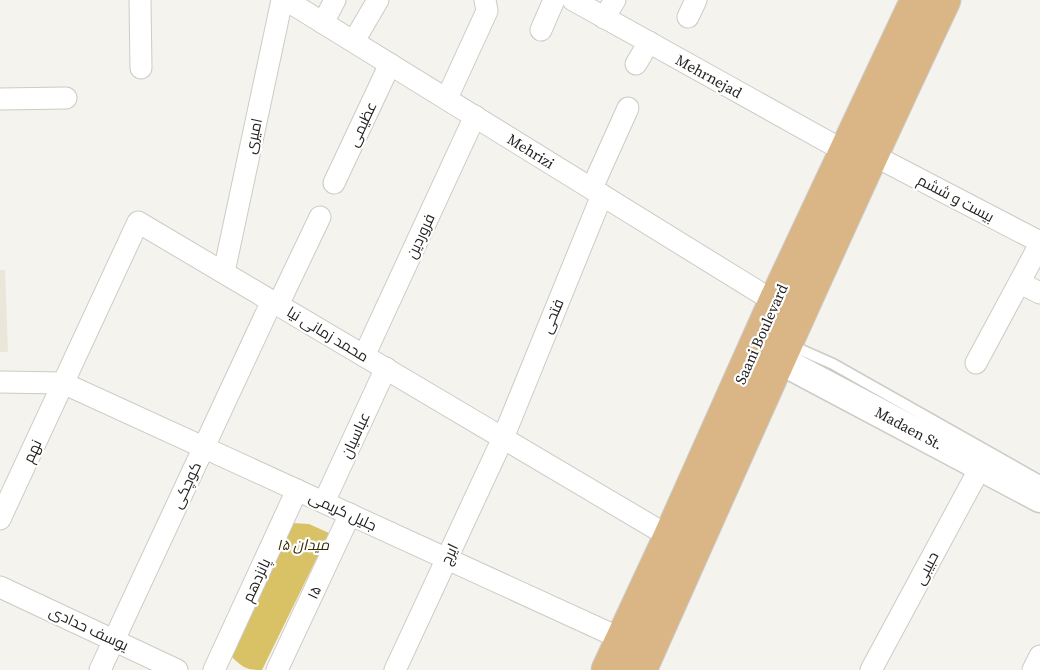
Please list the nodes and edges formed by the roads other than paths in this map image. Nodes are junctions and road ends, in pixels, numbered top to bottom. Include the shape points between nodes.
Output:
1 (140, 0) edge
2 (284, 0) edge
3 (335, 0) edge
4 (378, 0) edge
5 (485, 0) edge
6 (554, 0) edge
7 (573, 0) edge
8 (917, 0) edge
9 (944, 0) edge
10 (610, 9) edge
11 (323, 23) junction
12 (541, 30) dead end
13 (354, 42) junction
14 (648, 42) junction
15 (390, 64) junction
16 (636, 64) dead end
17 (141, 68) dead end
18 (66, 98) dead end
19 (447, 98) junction
20 (0, 99) edge
21 (628, 108) dead end
22 (475, 117) junction
23 (858, 153) junction
24 (334, 183) dead end
25 (597, 192) junction
26 (320, 217) dead end
27 (1040, 243) edge
28 (224, 272) junction
29 (1020, 283) junction
30 (1040, 293) edge
31 (775, 302) junction
32 (275, 303) junction
33 (772, 349) junction
34 (364, 356) junction
35 (976, 363) dead end
36 (386, 368) junction
37 (0, 382) edge
38 (63, 383) junction
39 (502, 438) junction
40 (204, 447) junction
41 (981, 466) junction
42 (1040, 481) edge
43 (297, 490) junction
44 (1040, 498) edge
45 (324, 502) junction
46 (350, 514) junction
47 (0, 519) edge
48 (670, 537) junction
49 (447, 558) junction
50 (0, 587) edge
51 (622, 639) junction
52 (114, 640) junction
53 (1040, 656) edge
54 (100, 670) edge
55 (177, 670) edge
56 (214, 670) edge
57 (277, 670) edge
58 (395, 670) edge
59 (608, 670) edge
60 (640, 670) edge
61 (871, 670) edge
62 (1033, 670) edge

1 - 17 street
2 - 11 street, Mehrizi
2 - 28 street, امیری
3 - 11 street
4 - 13 street
5 - 19 street via 487,11
6 - 12 street
7 - 10 street, Mehrnejad
8 - 23 main road, Saani Boulevard
9 - 23 main road, Saani Boulevard
10 - 14 street, Mehrnejad
11 - 13 street, Mehrizi
13 - 15 street, Mehrizi
14 - 16 street
14 - 23 street, Mehrnejad
15 - 19 street, Mehrizi
15 - 24 street, عظیمی
18 - 20 street
19 - 22 street, Mehrizi
21 - 25 street, فتحی
22 - 25 street, Mehrizi
22 - 34 street, فروردین
23 - 27 street, بیست و ششم
23 - 31 main road, Saani Boulevard
23 - 33 main road, Saani Boulevard
25 - 31 street, Mehrizi
25 - 39 street, فتحی
26 - 32 street, کوچکی
27 - 29 street
28 - 32 street, محمد زمانی نیا
28 - 38 street, محمد زمانی نیا via 138,222
29 - 30 street
29 - 35 street
31 - 33 main road, Saani Boulevard
32 - 34 street, محمد زمانی نیا
32 - 40 street, کوچکی
33 - 41 main road, Madaen St.
33 - 42 lane via 833,364
33 - 48 main road, Saani Boulevard
33 - 60 main road, Saani Boulevard
34 - 36 street, محمد زمانی نیا
36 - 39 street, محمد زمانی نیا
36 - 45 street, عباسیان
37 - 38 street
38 - 40 street, جلیل کریمی
38 - 47 street, نهم
39 - 48 street, محمد زمانی نیا
39 - 49 street, ایرج
40 - 43 street, جلیل کریمی
40 - 52 street, کوچکی
41 - 44 main road, Madaen St.
41 - 61 street, حبیبی
43 - 45 street, جلیل کریمی
43 - 56 street, پانزدهم
45 - 46 street, جلیل کریمی
46 - 49 street, جلیل کریمی
46 - 57 street, ۱۵
48 - 51 main road, Saani Boulevard
49 - 51 street, جلیل کریمی
49 - 58 street, ایرج
50 - 52 street, یوسف حدادی
51 - 59 main road, Saani Boulevard
52 - 54 street, کوچکی
52 - 55 street, یوسف حدادی
53 - 62 street

